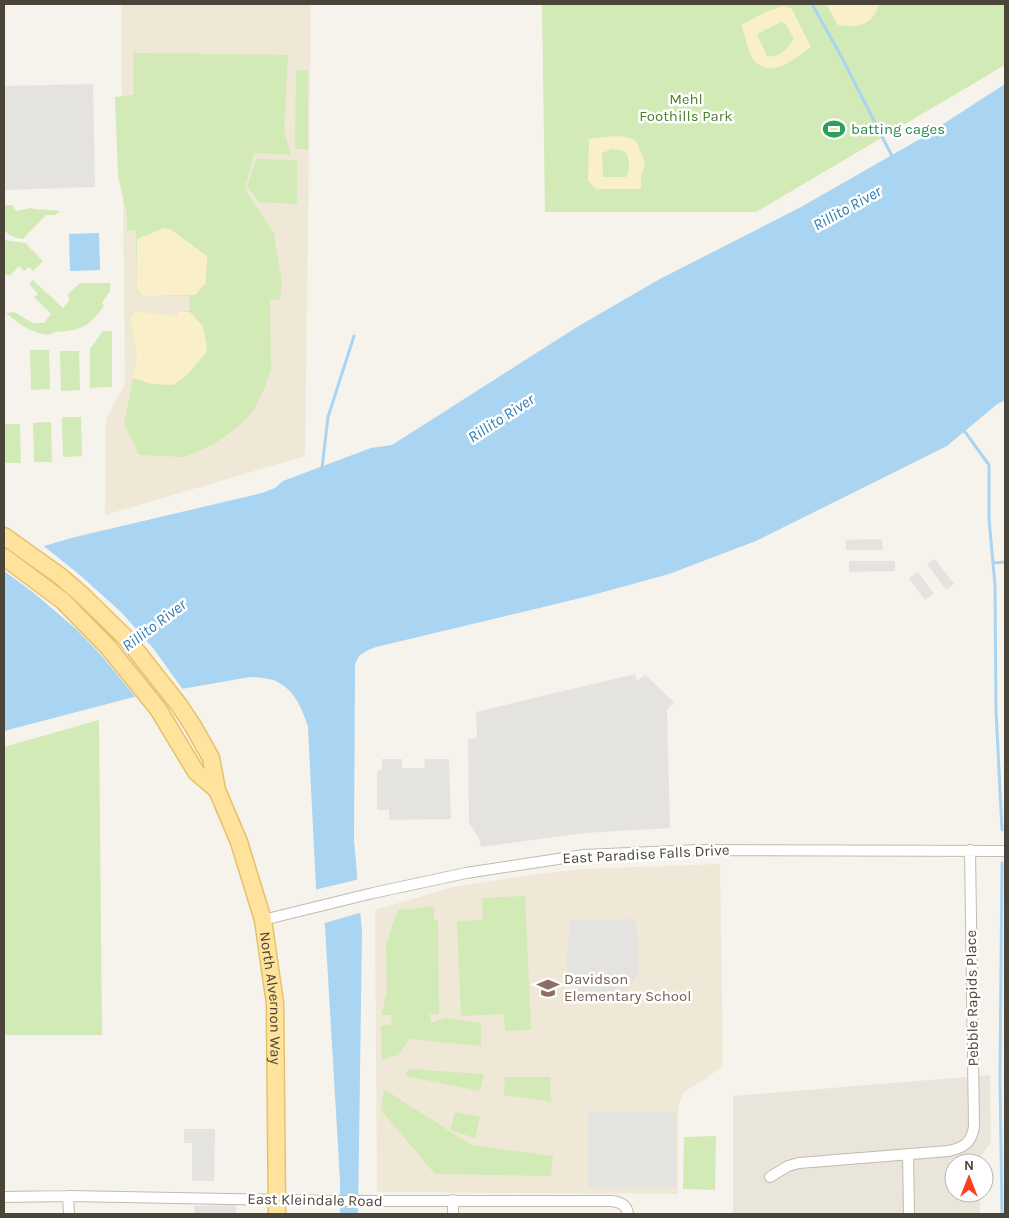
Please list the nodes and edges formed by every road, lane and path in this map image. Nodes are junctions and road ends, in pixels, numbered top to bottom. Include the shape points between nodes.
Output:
1 (6, 537) edge
2 (4, 557) edge
3 (217, 790) junction
4 (970, 850) junction
5 (1005, 850) edge
6 (263, 920) junction
7 (908, 1154) junction
8 (770, 1177) dead end
9 (68, 1196) junction
10 (4, 1197) edge
11 (453, 1200) junction
12 (277, 1207) edge
13 (626, 1210) edge
14 (69, 1214) edge
15 (453, 1214) edge
16 (909, 1214) edge

1 - 3 main road, North Alvernon Way via 60,576 105,616 144,660 193,726 210,758
2 - 3 main road, North Alvernon Way via 69,607 108,647 158,709 196,772
3 - 6 main road, North Alvernon Way
4 - 5 street, East Paradise Falls Drive
4 - 6 street, East Paradise Falls Drive via 698,850 564,857 480,870
4 - 7 street, Pebble Rapids Place via 974,1126 970,1140 954,1150
6 - 12 main road, North Alvernon Way via 275,1003
7 - 8 street via 809,1161 788,1166
7 - 16 street
9 - 10 street, East Kleindale Road
9 - 12 street, East Kleindale Road
9 - 14 street
11 - 12 street, East Kleindale Road via 338,1201
11 - 13 street, East Kleindale Road via 612,1201 619,1202
11 - 15 street

